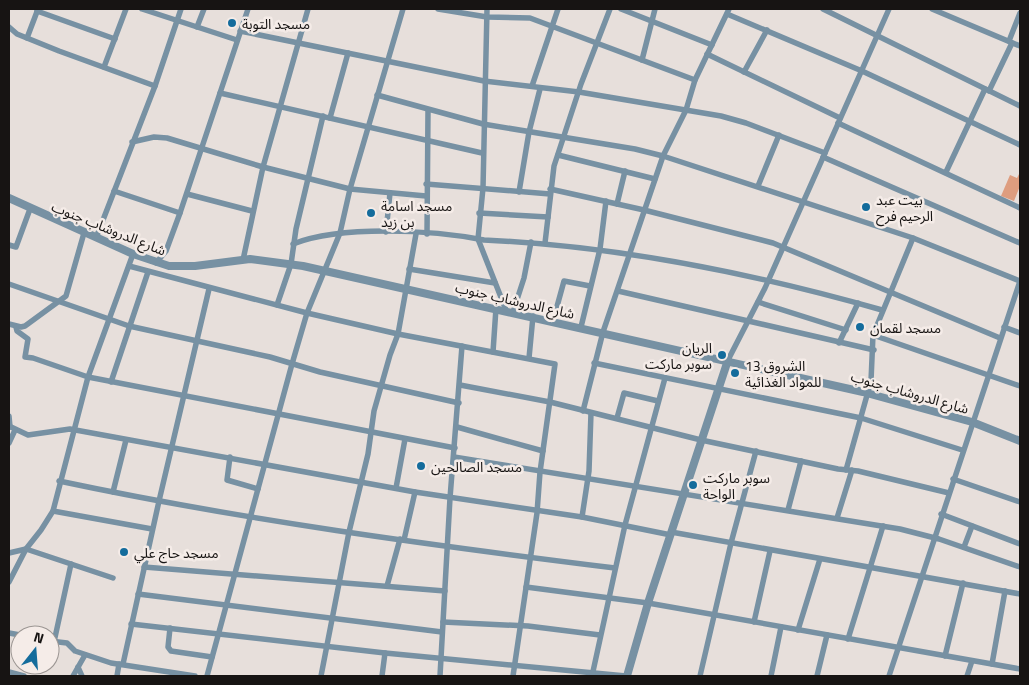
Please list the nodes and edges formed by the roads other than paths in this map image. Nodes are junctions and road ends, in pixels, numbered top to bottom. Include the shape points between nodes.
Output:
1 (126, 9) edge
2 (142, 9) edge
3 (181, 9) edge
4 (204, 9) edge
5 (248, 9) edge
6 (308, 9) edge
7 (402, 9) edge
8 (438, 9) edge
9 (487, 9) edge
10 (558, 9) edge
11 (610, 9) edge
12 (620, 9) edge
13 (655, 9) edge
14 (823, 9) edge
15 (890, 9) edge
16 (932, 9) edge
17 (38, 10) edge
18 (728, 11) edge
19 (1020, 13) edge
20 (487, 17) junction
21 (178, 20) junction
22 (650, 21) junction
23 (552, 26) junction
24 (9, 27) edge
25 (197, 27) junction
26 (240, 30) junction
27 (767, 30) junction
28 (877, 35) junction
29 (27, 38) junction
30 (115, 39) junction
31 (237, 40) junction
32 (299, 42) junction
33 (1010, 42) junction
34 (598, 43) junction
35 (712, 45) junction
36 (1020, 46) edge
37 (348, 53) junction
38 (707, 54) junction
39 (642, 60) junction
40 (386, 62) junction
41 (104, 67) junction
42 (862, 71) junction
43 (744, 72) junction
44 (695, 80) junction
45 (484, 81) junction
46 (155, 86) junction
47 (532, 86) junction
48 (540, 88) junction
49 (987, 90) junction
50 (579, 92) junction
51 (220, 93) junction
52 (377, 95) junction
53 (279, 106) junction
54 (1020, 106) edge
55 (686, 110) junction
56 (428, 111) junction
57 (323, 116) junction
58 (330, 118) junction
59 (839, 121) junction
60 (969, 122) junction
61 (483, 124) junction
62 (369, 127) junction
63 (530, 132) junction
64 (779, 135) junction
65 (564, 138) junction
66 (426, 141) junction
67 (132, 142) junction
68 (1020, 145) edge
69 (201, 149) junction
70 (482, 153) junction
71 (558, 154) junction
72 (824, 155) junction
73 (663, 156) junction
74 (263, 167) junction
75 (625, 171) junction
76 (946, 172) junction
77 (307, 178) junction
78 (655, 179) junction
79 (426, 184) junction
80 (758, 186) junction
81 (483, 188) junction
82 (350, 190) junction
83 (114, 191) junction
84 (519, 192) junction
85 (550, 192) junction
86 (390, 193) junction
87 (187, 194) junction
88 (426, 196) junction
89 (9, 198) edge
90 (804, 200) junction
91 (606, 201) junction
92 (617, 204) junction
93 (1020, 208) edge
94 (30, 209) junction
95 (644, 210) junction
96 (252, 211) junction
97 (479, 213) junction
98 (180, 214) junction
99 (548, 218) junction
100 (386, 232) junction
101 (84, 233) junction
102 (340, 233) junction
103 (416, 234) junction
104 (427, 234) junction
105 (96, 238) junction
106 (913, 238) junction
107 (478, 239) junction
108 (532, 242) junction
109 (546, 243) junction
110 (1020, 243) edge
111 (293, 244) junction
112 (9, 245) edge
113 (783, 248) junction
114 (600, 249) junction
115 (629, 252) junction
116 (133, 254) junction
117 (243, 260) junction
118 (156, 263) junction
119 (291, 264) junction
120 (128, 266) junction
121 (409, 269) junction
122 (325, 270) junction
123 (148, 272) junction
124 (768, 281) junction
125 (1020, 281) edge
126 (495, 283) junction
127 (9, 284) edge
128 (590, 286) junction
129 (209, 288) junction
130 (405, 289) junction
131 (618, 291) junction
132 (890, 292) junction
133 (58, 302) junction
134 (758, 302) junction
135 (858, 303) junction
136 (277, 305) junction
137 (496, 308) junction
138 (882, 310) junction
139 (509, 311) junction
140 (307, 313) junction
141 (533, 316) junction
142 (108, 320) junction
143 (552, 321) junction
144 (749, 321) junction
145 (9, 324) edge
146 (129, 326) junction
147 (16, 327) junction
148 (581, 327) junction
149 (1004, 327) junction
150 (846, 330) junction
151 (603, 332) junction
152 (1020, 333) edge
153 (398, 334) junction
154 (873, 335) junction
155 (1000, 338) junction
156 (198, 342) junction
157 (839, 343) junction
158 (462, 346) junction
159 (874, 350) junction
160 (493, 352) junction
161 (529, 358) junction
162 (728, 360) junction
163 (292, 364) junction
164 (594, 364) junction
165 (989, 374) junction
166 (88, 377) junction
167 (665, 378) junction
168 (111, 382) junction
169 (381, 385) junction
170 (460, 385) junction
171 (1020, 386) edge
172 (718, 390) junction
173 (868, 393) junction
174 (185, 396) junction
175 (658, 401) junction
176 (550, 402) junction
177 (459, 403) junction
178 (583, 411) junction
179 (591, 413) junction
180 (280, 414) junction
181 (9, 416) edge
182 (617, 418) junction
183 (862, 418) junction
184 (972, 422) junction
185 (651, 426) junction
186 (457, 427) junction
187 (12, 428) edge
188 (75, 430) junction
189 (370, 432) junction
190 (405, 439) junction
191 (126, 440) junction
192 (701, 440) junction
193 (1020, 441) edge
194 (9, 443) edge
195 (172, 448) junction
196 (455, 448) junction
197 (962, 450) junction
198 (543, 451) junction
199 (756, 451) junction
200 (230, 457) junction
201 (454, 457) junction
202 (801, 461) junction
203 (266, 464) junction
204 (849, 470) junction
205 (540, 472) junction
206 (588, 479) junction
207 (953, 479) junction
208 (59, 481) junction
209 (360, 481) junction
210 (635, 487) junction
211 (396, 488) junction
212 (258, 489) junction
213 (113, 492) junction
214 (415, 492) junction
215 (948, 493) junction
216 (684, 495) junction
217 (450, 498) junction
218 (158, 501) junction
219 (743, 502) junction
220 (1020, 502) edge
221 (536, 510) junction
222 (788, 510) junction
223 (53, 511) junction
224 (941, 514) junction
225 (251, 517) junction
226 (582, 517) junction
227 (837, 518) junction
228 (625, 525) junction
229 (883, 526) junction
230 (972, 526) junction
231 (152, 529) junction
232 (349, 532) junction
233 (671, 534) junction
234 (933, 537) junction
235 (402, 540) junction
236 (731, 543) junction
237 (1020, 544) edge
238 (448, 546) junction
239 (964, 547) junction
240 (26, 549) junction
241 (770, 551) junction
242 (9, 553) edge
243 (529, 558) junction
244 (820, 560) junction
245 (71, 564) junction
246 (144, 567) junction
247 (1020, 567) edge
248 (615, 568) junction
249 (870, 568) junction
250 (235, 575) junction
251 (920, 576) junction
252 (113, 578) dead end
253 (9, 582) edge
254 (339, 582) junction
255 (963, 583) junction
256 (387, 586) junction
257 (526, 587) junction
258 (445, 591) junction
259 (1005, 591) junction
260 (138, 594) junction
261 (1020, 594) edge
262 (608, 599) junction
263 (648, 603) junction
264 (227, 604) junction
265 (714, 615) junction
266 (331, 618) junction
267 (443, 622) junction
268 (754, 622) junction
269 (131, 624) junction
270 (56, 625) edge
271 (520, 626) junction
272 (781, 627) junction
273 (170, 628) junction
274 (798, 630) junction
275 (442, 632) junction
276 (219, 634) junction
277 (827, 635) junction
278 (600, 636) junction
279 (848, 639) junction
280 (60, 643) edge
281 (326, 646) junction
282 (897, 648) junction
283 (385, 653) junction
284 (85, 655) junction
285 (945, 656) junction
286 (212, 657) junction
287 (441, 658) junction
288 (972, 661) junction
289 (121, 664) junction
290 (992, 664) junction
291 (514, 666) junction
292 (78, 667) junction
293 (1020, 669) edge
294 (9, 672) edge
295 (592, 675) edge
296 (24, 676) edge
297 (73, 676) edge
298 (82, 676) edge
299 (117, 676) edge
300 (194, 676) edge
301 (207, 676) edge
302 (321, 676) edge
303 (382, 676) edge
304 (440, 676) edge
305 (513, 676) edge
306 (627, 676) edge
307 (700, 676) edge
308 (770, 676) edge
309 (817, 676) edge
310 (888, 676) edge
311 (967, 676) edge

1 - 30 street
2 - 21 street
3 - 21 street
4 - 25 street
5 - 26 street
6 - 32 street
7 - 40 street
8 - 20 street
9 - 20 street
10 - 23 street
11 - 34 street
12 - 22 street
13 - 22 street
14 - 28 street
15 - 28 street
16 - 33 street
17 - 29 street
17 - 30 street
18 - 27 street
18 - 35 street
19 - 33 street
20 - 23 street via 530,18
20 - 45 street
21 - 25 street
21 - 46 street
22 - 35 street
22 - 39 street
23 - 34 street
23 - 47 street
24 - 29 street
25 - 31 street
26 - 31 street
26 - 32 street
27 - 42 street
27 - 43 street
28 - 42 street
28 - 49 street
29 - 41 street
30 - 41 street
31 - 51 street
32 - 37 street
32 - 53 street
33 - 36 street
33 - 49 street
34 - 39 street
34 - 50 street
35 - 38 street
37 - 40 street
37 - 58 street
38 - 43 street
38 - 44 street
39 - 44 street
40 - 45 street
40 - 52 street
41 - 46 street
42 - 59 street
42 - 60 street
43 - 59 street
44 - 55 street
45 - 47 street
45 - 61 street
46 - 67 street
47 - 48 street
48 - 50 street
48 - 63 street
49 - 54 street
49 - 60 street
50 - 55 street via 663,109
50 - 65 street
51 - 53 street
51 - 69 street
52 - 56 street
52 - 62 street
53 - 57 street
53 - 74 street
55 - 64 street via 734,119
55 - 73 street
56 - 61 street
56 - 66 street
57 - 58 street
57 - 77 street
58 - 62 street
59 - 72 street
59 - 76 street
60 - 68 street
60 - 76 street
61 - 63 street
61 - 70 street
62 - 66 street
62 - 82 street
63 - 65 street
63 - 84 street
64 - 72 street
64 - 80 street
65 - 71 street
65 - 73 street
66 - 70 street
66 - 79 street
67 - 69 street via 167,138
67 - 83 street
69 - 74 street
69 - 87 street
70 - 81 street
71 - 75 street
71 - 85 street
72 - 90 street
72 - 110 street
73 - 78 street
73 - 80 street
74 - 77 street
74 - 96 street
75 - 78 street
75 - 92 street
76 - 93 street
77 - 82 street
77 - 111 street
78 - 95 street
79 - 81 street
79 - 88 street
80 - 90 street
81 - 84 street
81 - 97 street
82 - 86 street
82 - 102 street
83 - 98 street
83 - 105 street
84 - 85 street
85 - 91 street
85 - 99 street
86 - 88 street
86 - 100 street
87 - 96 street
87 - 98 street
88 - 104 street
89 - 94 street, شارع الدروشاب جنوب
90 - 106 street
90 - 113 street
91 - 92 street
91 - 114 street
92 - 95 street
94 - 101 street, شارع الدروشاب جنوب
94 - 112 street via 16,247
95 - 113 street
95 - 115 street
96 - 117 street
97 - 99 street
97 - 107 street
98 - 118 street via 166,251
99 - 109 street
100 - 102 street
100 - 103 street
101 - 105 street, شارع الدروشاب جنوب
101 - 133 street via 66,296
102 - 111 street
102 - 122 street
103 - 104 street
103 - 121 street
104 - 107 street
105 - 116 street, شارع الدروشاب جنوب
106 - 125 street
106 - 132 street
107 - 108 street
107 - 126 street
108 - 109 street
108 - 139 street via 524,278
109 - 114 street
111 - 119 street
113 - 124 street
113 - 132 street
114 - 115 street
114 - 128 street
115 - 124 street
115 - 131 street
116 - 118 street, شارع الدروشاب جنوب
116 - 120 street
117 - 118 street, شارع الدروشاب جنوب via 180,267
117 - 119 street, شارع الدروشاب جنوب
119 - 122 street, شارع الدروشاب جنوب
119 - 136 street
120 - 123 street
120 - 142 street
121 - 126 street
121 - 130 street
122 - 130 street, شارع الدروشاب جنوب
122 - 140 street
123 - 129 street
123 - 146 street
124 - 134 street
124 - 135 street
125 - 149 street
126 - 139 street
127 - 133 street
128 - 143 street via 564,282
128 - 148 street
129 - 136 street
129 - 156 street
130 - 137 street, شارع الدروشاب جنوب
130 - 153 street
131 - 144 street
131 - 151 street
132 - 138 street
132 - 155 street
133 - 142 street
133 - 147 street via 25,326
134 - 144 street
134 - 150 street
135 - 138 street
135 - 150 street
136 - 140 street
137 - 139 street, شارع الدروشاب جنوب
137 - 160 street
138 - 154 street
139 - 141 street, شارع الدروشاب جنوب
140 - 153 street
140 - 163 street
141 - 143 street, شارع الدروشاب جنوب
141 - 161 street
142 - 146 street
142 - 166 street
143 - 148 street, شارع الدروشاب جنوب
144 - 157 street
144 - 162 street
145 - 147 street
146 - 156 street
146 - 168 street
147 - 166 street via 28,339 25,357
148 - 151 street, شارع الدروشاب جنوب
149 - 152 street
149 - 155 street
150 - 157 street
151 - 162 street, شارع الدروشاب جنوب
151 - 164 street
153 - 158 street
153 - 169 street
154 - 159 street
154 - 165 street
155 - 165 street
156 - 163 street
156 - 174 street
157 - 159 street
158 - 160 street
158 - 170 street
159 - 173 street
160 - 161 street
161 - 176 street via 555,364
162 - 172 street
162 - 173 street, شارع الدروشاب جنوب
163 - 169 street
163 - 180 street
164 - 167 street
164 - 178 street
165 - 171 street
165 - 184 street
166 - 168 street
166 - 188 street
167 - 172 street
167 - 175 street
168 - 174 street
169 - 177 street
169 - 189 street
170 - 176 street
170 - 177 street
172 - 183 street
172 - 192 street
173 - 183 street
173 - 184 street, شارع الدروشاب جنوب
174 - 180 street
174 - 195 street
175 - 182 street via 624,393
175 - 185 street
176 - 178 street
176 - 198 street
177 - 186 street
178 - 179 street
179 - 182 street
179 - 206 street
180 - 189 street
180 - 203 street
181 - 187 street
182 - 185 street
183 - 197 street
183 - 204 street
184 - 193 street, شارع الدروشاب جنوب
184 - 197 street
185 - 192 street
185 - 210 street
186 - 196 street
186 - 198 street
187 - 188 street via 31,435
187 - 194 street
188 - 191 street
188 - 208 street
189 - 190 street
189 - 209 street
190 - 196 street
190 - 211 street
191 - 195 street
191 - 213 street
192 - 199 street
192 - 216 street
195 - 200 street
195 - 218 street
196 - 201 street
197 - 207 street
198 - 205 street
199 - 202 street
199 - 219 street
200 - 203 street
200 - 212 street via 227,480
201 - 205 street
201 - 217 street
202 - 204 street
202 - 222 street
203 - 209 street
203 - 212 street
204 - 215 street
204 - 227 street
205 - 206 street
205 - 221 street
206 - 210 street
206 - 226 street
207 - 215 street
207 - 220 street
208 - 213 street
208 - 223 street
209 - 211 street
209 - 232 street
210 - 216 street
210 - 228 street
211 - 214 street
212 - 225 street
213 - 218 street
214 - 217 street
214 - 235 street
215 - 224 street
216 - 219 street
216 - 233 street
217 - 221 street
217 - 238 street
218 - 225 street
218 - 231 street
219 - 222 street
219 - 236 street
221 - 226 street
221 - 243 street
222 - 227 street
223 - 231 street
223 - 240 street
224 - 230 street
224 - 234 street
225 - 232 street
225 - 250 street
226 - 228 street
227 - 229 street
228 - 233 street
228 - 248 street
229 - 234 street
229 - 249 street
230 - 237 street
230 - 239 street
231 - 246 street
232 - 235 street
232 - 254 street
233 - 236 street
233 - 263 street
234 - 239 street
234 - 251 street
235 - 238 street
235 - 256 street
236 - 241 street
236 - 265 street
238 - 243 street
238 - 258 street
239 - 247 street
240 - 242 street
240 - 245 street
240 - 253 street
241 - 244 street
241 - 268 street
243 - 248 street
243 - 257 street
244 - 249 street
244 - 274 street
245 - 252 street
245 - 270 street
246 - 250 street
246 - 260 street
248 - 262 street
249 - 251 street
249 - 279 street
250 - 254 street
250 - 264 street
251 - 255 street
251 - 282 street
254 - 256 street
254 - 266 street
255 - 259 street
255 - 285 street
256 - 258 street
257 - 262 street
257 - 271 street
258 - 267 street
259 - 261 street
259 - 290 street
260 - 264 street
260 - 269 street
262 - 263 street
262 - 278 street
263 - 265 street
263 - 306 street
264 - 266 street
264 - 276 street
265 - 268 street
265 - 307 street
266 - 275 street
266 - 281 street
267 - 271 street
267 - 275 street
268 - 272 street
269 - 273 street
269 - 289 street
271 - 278 street
271 - 291 street
272 - 274 street
272 - 308 street
273 - 276 street
273 - 286 street via 168,647 171,651
274 - 277 street
275 - 287 street
276 - 281 street
276 - 286 street
277 - 279 street
277 - 309 street
278 - 295 street
279 - 282 street
280 - 284 street via 68,644
281 - 283 street
281 - 302 street
282 - 285 street
282 - 310 street
283 - 287 street
283 - 303 street
284 - 289 street
284 - 292 street
285 - 288 street
286 - 301 street
287 - 291 street
287 - 304 street
288 - 290 street
288 - 311 street
289 - 299 street
289 - 300 street
290 - 293 street
291 - 295 street
291 - 305 street
292 - 297 street
292 - 298 street
294 - 296 street
295 - 306 street

